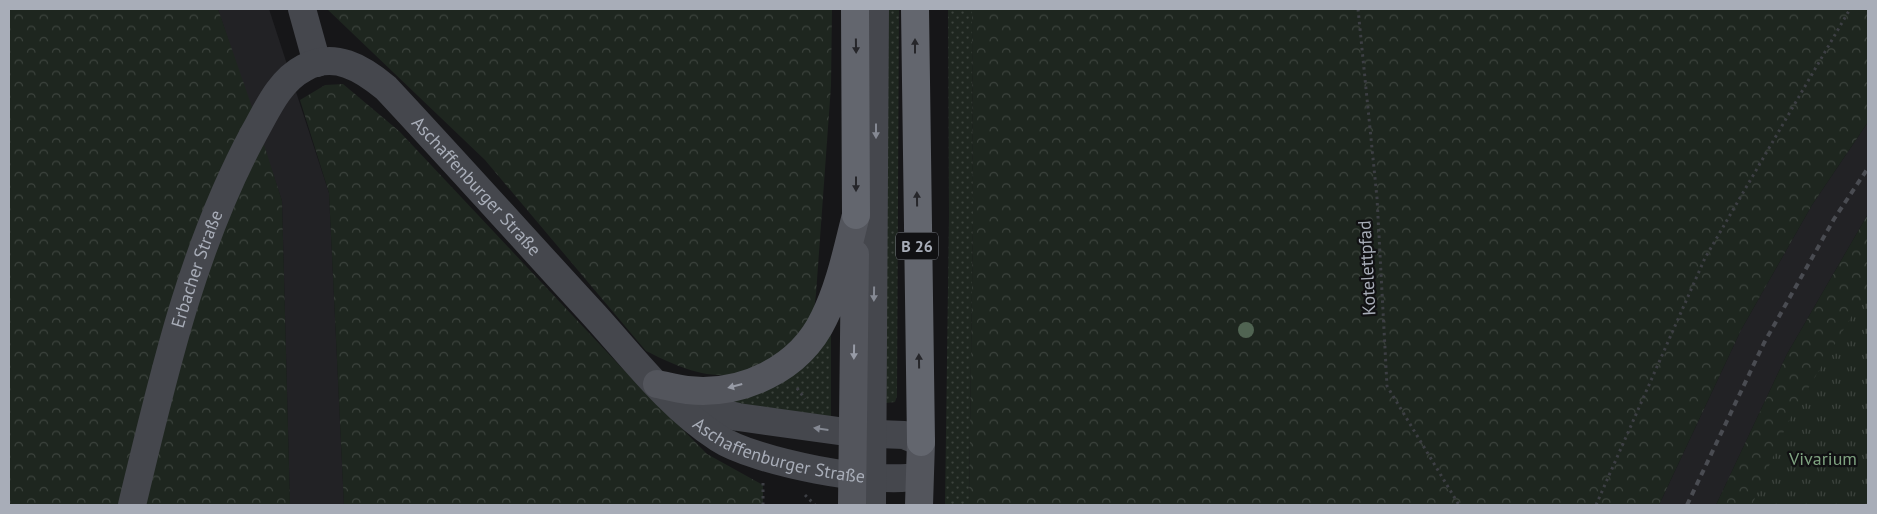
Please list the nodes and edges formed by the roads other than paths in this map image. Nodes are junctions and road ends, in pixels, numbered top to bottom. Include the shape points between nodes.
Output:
1 (302, 9) edge
2 (855, 9) edge
3 (875, 9) edge
4 (915, 9) edge
5 (318, 62) junction
6 (856, 215) junction
7 (657, 384) junction
8 (863, 434) junction
9 (921, 442) junction
10 (920, 476) junction
11 (862, 477) junction
12 (132, 505) edge
13 (852, 505) edge
14 (872, 505) edge
15 (919, 505) edge

1 - 5 street
2 -> 6 highway
3 -> 8 street via 876,83
9 -> 4 highway, B 26
5 - 7 street, Aschaffenburger Straße via 338,61 358,67 386,88
5 - 12 street, Erbacher Straße via 292,77 272,101 235,170 216,214 196,264 172,341
6 -> 7 main road via 824,320 808,343 780,368 763,378 726,389 686,390
6 -> 8 main road
8 -> 7 street, Aschaffenburger Straße via 723,414 690,402
7 - 11 street, Aschaffenburger Straße via 720,440 763,458
8 - 9 street, Aschaffenburger Straße via 904,435
8 - 11 main road
9 - 10 main road, B 26
10 - 11 street, Aschaffenburger Straße via 901,479
10 - 15 main road, B 26
11 - 13 main road
11 - 14 street

